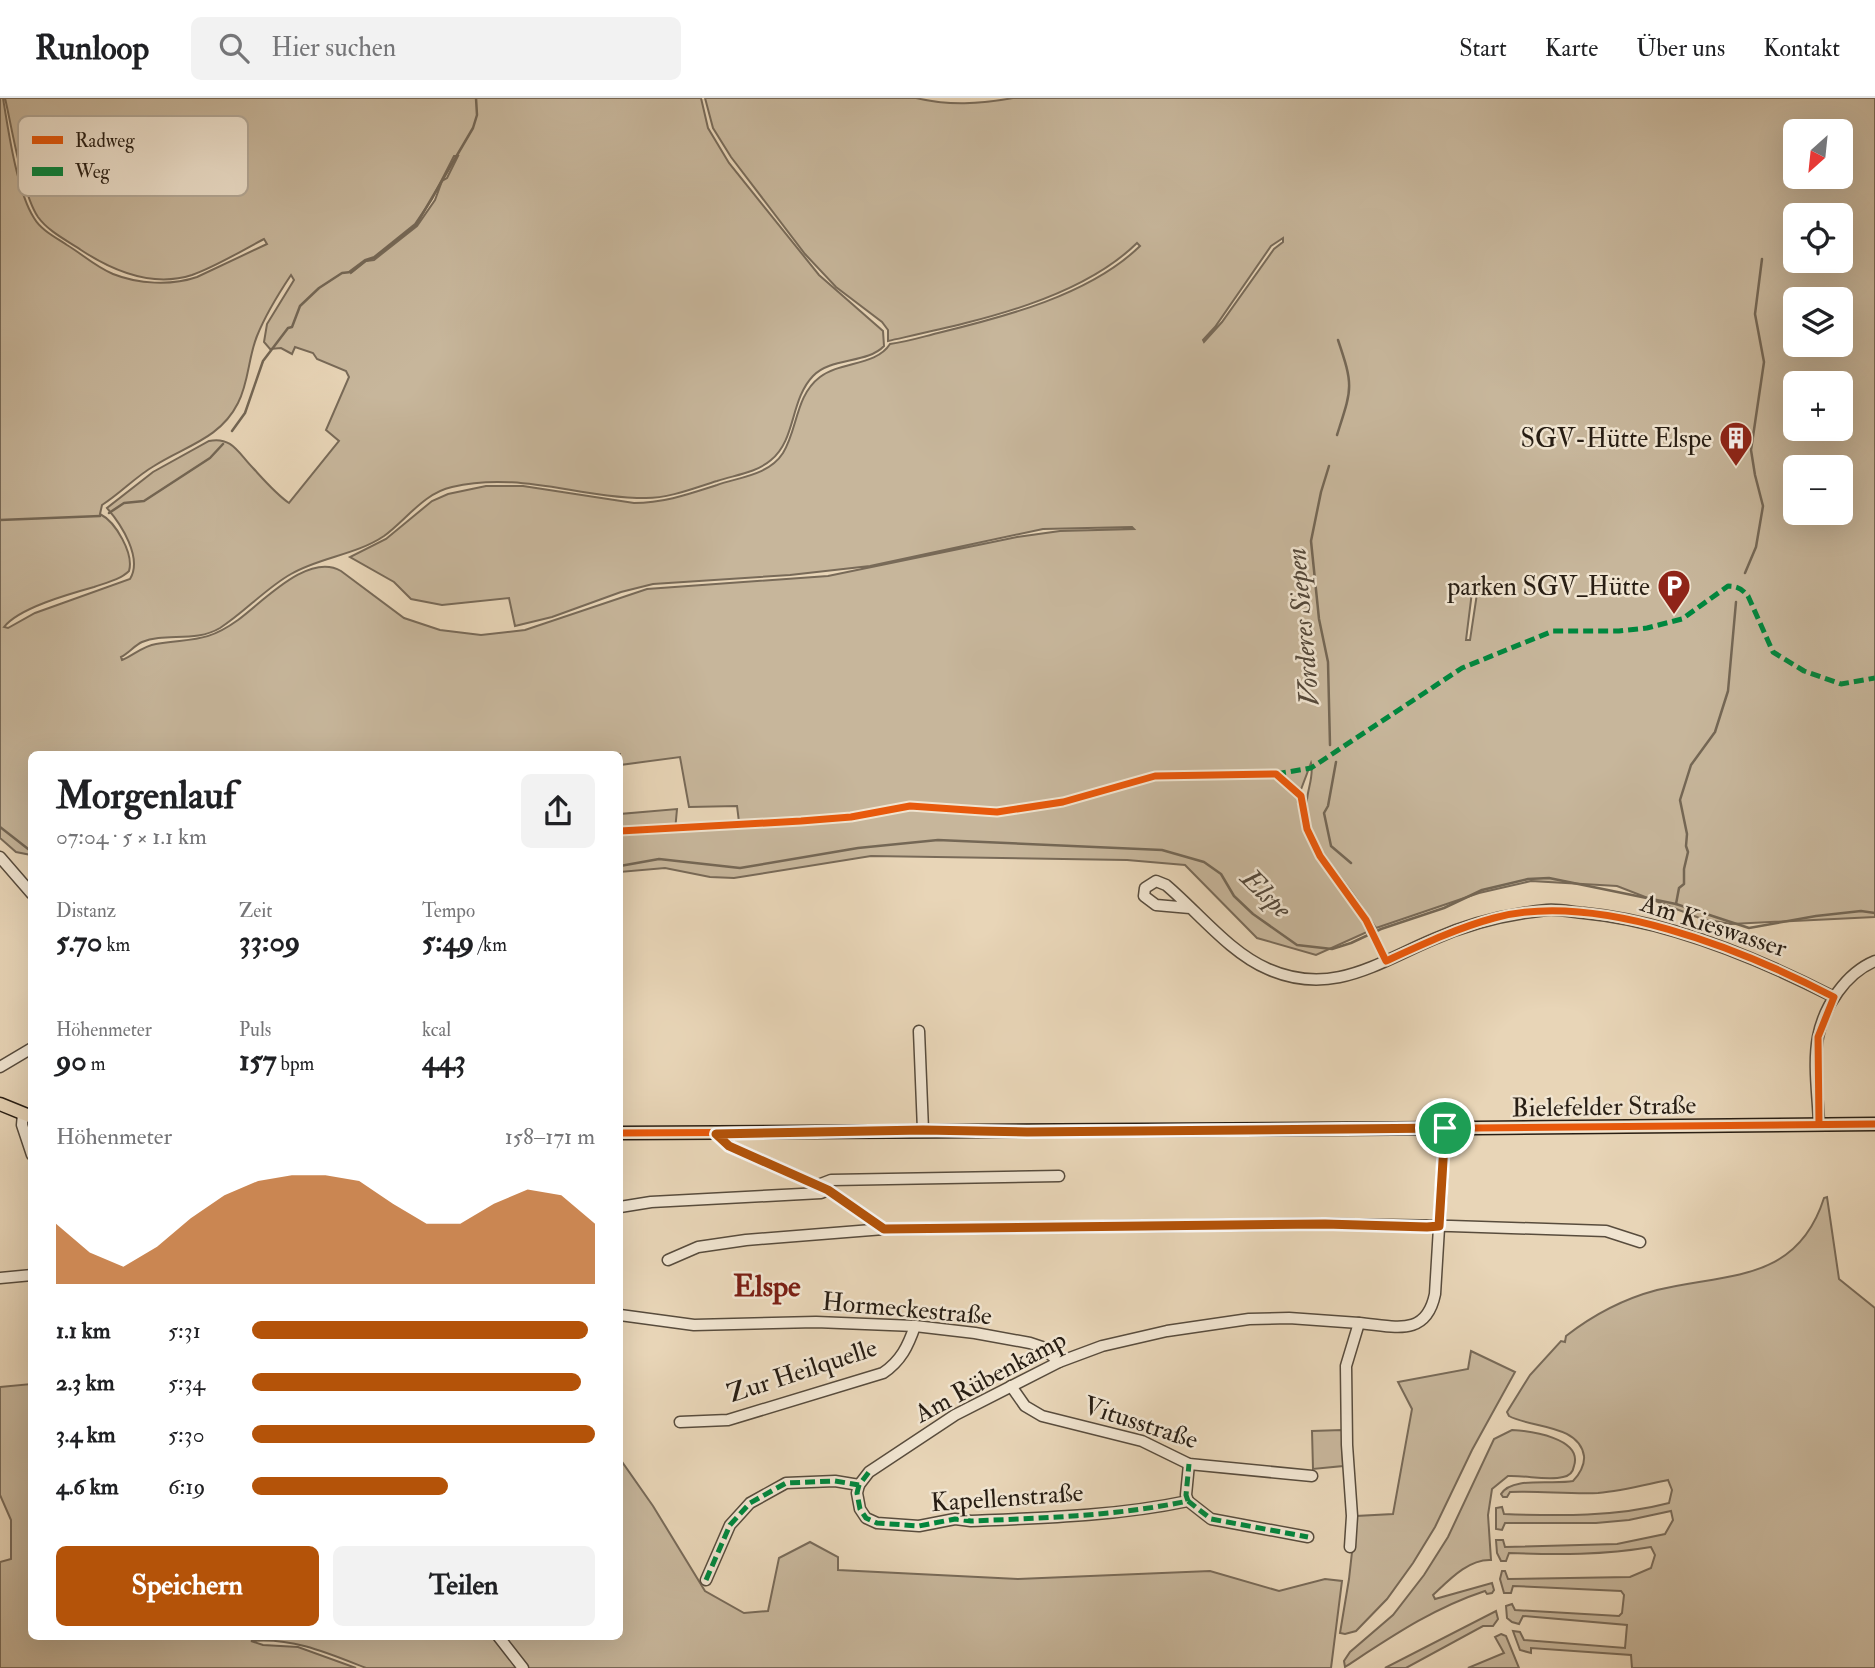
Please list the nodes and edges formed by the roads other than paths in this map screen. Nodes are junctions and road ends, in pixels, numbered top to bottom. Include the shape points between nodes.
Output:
1 (0, 857) edge
2 (28, 889) edge
3 (1190, 908) dead end
4 (1875, 961) edge
5 (1834, 997) junction
6 (919, 1031) dead end
7 (28, 1050) edge
8 (0, 1067) edge
9 (0, 1104) edge
10 (27, 1115) edge
11 (1819, 1124) junction
12 (1875, 1124) edge
13 (1445, 1128) junction
14 (923, 1130) junction
15 (623, 1133) edge
16 (716, 1134) junction
17 (28, 1143) edge
18 (1059, 1176) dead end
19 (823, 1188) junction
20 (623, 1207) edge
21 (1439, 1226) junction
22 (884, 1229) junction
23 (1640, 1242) dead end
24 (668, 1260) dead end
25 (28, 1275) edge
26 (0, 1278) edge
27 (623, 1315) edge
28 (1359, 1323) junction
29 (915, 1326) junction
30 (1059, 1362) junction
31 (1011, 1386) junction
32 (680, 1422) dead end
33 (1189, 1464) junction
34 (1312, 1476) dead end
35 (859, 1485) junction
36 (1188, 1501) junction
37 (1307, 1537) dead end
38 (1350, 1547) dead end
39 (706, 1580) dead end
40 (501, 1640) edge
41 (523, 1668) edge

1 - 2 street
3 - 5 street, Am Kieswasser via 1246,957 1268,969 1320,981 1345,977 1496,917 1550,910 1610,916 1725,948 1787,972
4 - 5 street via 1851,977
5 - 11 street via 1818,1037
6 - 14 street
7 - 8 street
9 - 10 main road
10 - 17 street via 22,1125
11 - 12 main road, Bielefelder Straße
11 - 13 main road, Bielefelder Straße
13 - 14 main road, Bielefelder Straße
13 - 21 street, Am Rübenkamp
14 - 16 main road, Bielefelder Straße
15 - 16 main road, Bielefelder Straße
16 - 19 street via 729,1146
18 - 19 street via 831,1180
19 - 20 street via 821,1193
19 - 22 street
21 - 22 street
21 - 23 street via 1593,1230
21 - 28 street, Am Rübenkamp via 1435,1294 1426,1318 1410,1326
22 - 24 street via 746,1240 698,1247
25 - 26 street
27 - 29 street, Hormeckestraße via 694,1325 816,1322
28 - 30 street, Am Rübenkamp via 1237,1320 1102,1346
28 - 38 street via 1346,1366
29 - 30 street, Hormeckestraße via 1030,1342
29 - 32 street, Zur Heilquelle via 904,1353 883,1373 727,1420
30 - 31 street, Am Rübenkamp
31 - 33 street, Vitusstraße via 1025,1406 1042,1416 1142,1441
31 - 35 street, Am Rübenkamp via 955,1415 869,1472
33 - 34 street, Vitusstraße
33 - 36 street
35 - 36 street, Kapellenstraße via 860,1510 866,1518 919,1526 955,1519 1081,1516
35 - 39 street via 786,1483 750,1503 730,1525
36 - 37 street via 1211,1519
40 - 41 street

